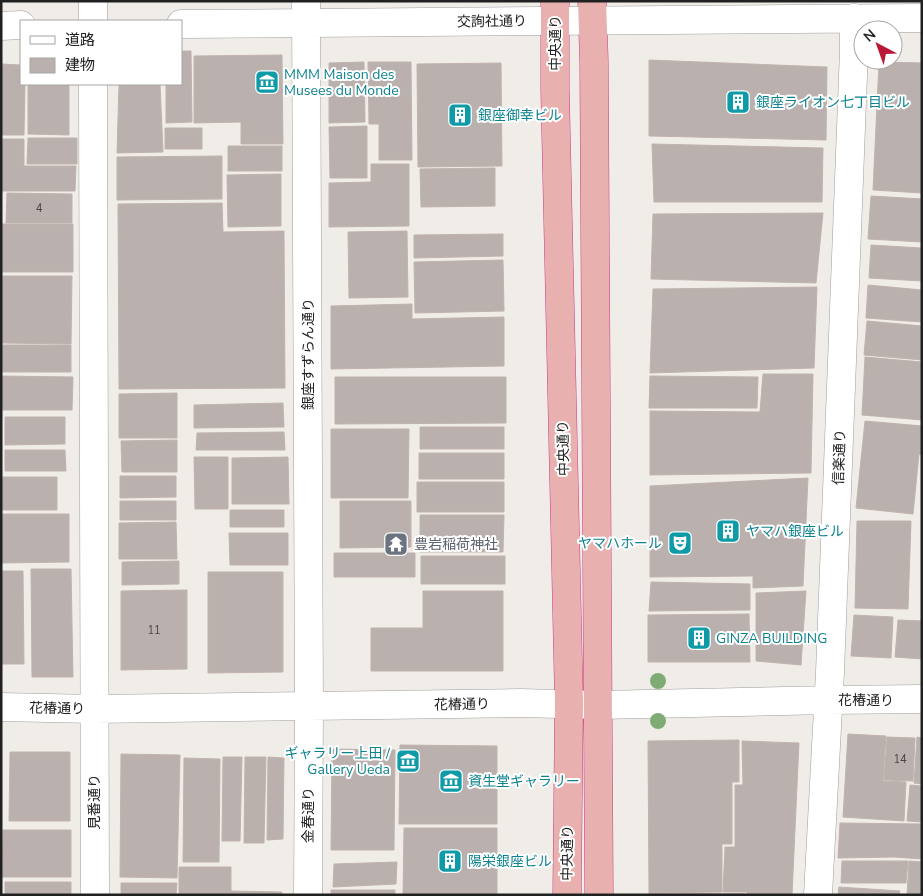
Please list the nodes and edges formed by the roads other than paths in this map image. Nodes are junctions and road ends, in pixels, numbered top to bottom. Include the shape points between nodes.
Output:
1 (93, 1) edge
2 (555, 11) edge
3 (592, 11) edge
4 (306, 12) edge
5 (854, 18) junction
6 (922, 18) edge
7 (93, 20) edge
8 (182, 24) edge
9 (1, 26) edge
10 (20, 26) edge
11 (93, 85) edge
12 (922, 699) edge
13 (829, 700) junction
14 (569, 703) junction
15 (599, 705) junction
16 (309, 706) junction
17 (1, 707) edge
18 (94, 709) junction
19 (95, 895) edge
20 (308, 895) edge
21 (567, 895) edge
22 (599, 895) edge
23 (818, 895) edge

1 - 7 street
2 - 3 street, 交詢社通り
2 - 4 street, 交詢社通り
2 - 14 highway, 中央通り
3 - 5 street, 交詢社通り
3 - 15 highway
4 - 8 street, 交詢社通り
4 - 16 street, 銀座すずらん通り
5 - 6 street, 交詢社通り
5 - 13 street, 信楽通り
9 - 10 street
11 - 18 street, 見番通り
12 - 13 street, 花椿通り
13 - 15 street, 花椿通り
13 - 23 street, 信楽通り
14 - 15 street, 花椿通り
14 - 16 street, 花椿通り
14 - 21 highway, 中央通り
15 - 22 highway
16 - 18 street, 花椿通り
16 - 20 street, 金春通り
17 - 18 street, 花椿通り
18 - 19 street, 見番通り

